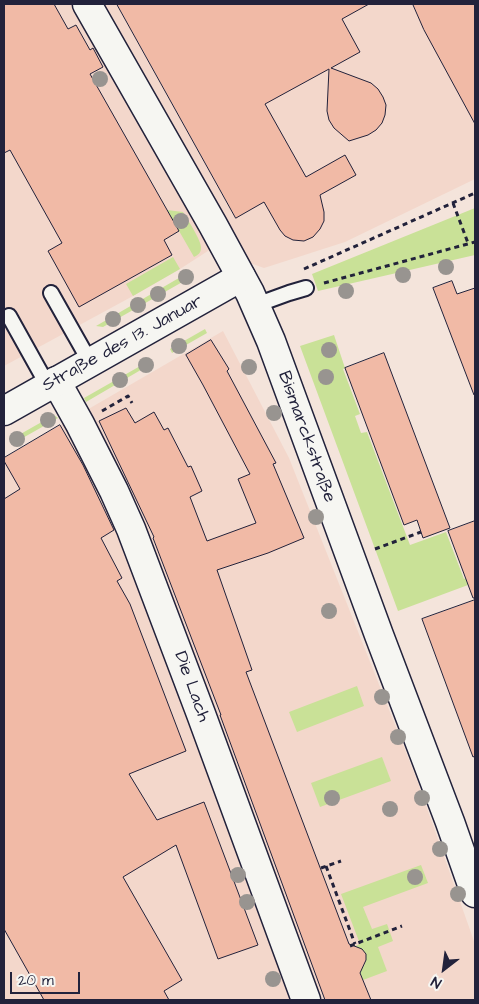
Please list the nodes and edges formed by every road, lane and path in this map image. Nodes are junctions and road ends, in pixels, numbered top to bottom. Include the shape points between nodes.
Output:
1 (87, 4) edge
2 (475, 193) edge
3 (453, 203) junction
4 (475, 242) edge
5 (468, 243) junction
6 (301, 270) dead end
7 (241, 276) junction
8 (306, 288) joint
9 (51, 292) dead end
10 (256, 305) junction
11 (9, 316) dead end
12 (90, 362) junction
13 (52, 383) junction
14 (120, 401) dead end
15 (132, 402) dead end
16 (4, 411) edge
17 (421, 532) dead end
18 (351, 558) junction
19 (342, 861) dead end
20 (326, 866) junction
21 (321, 868) dead end
22 (475, 893) edge
23 (402, 926) dead end
24 (355, 944) junction
25 (350, 946) dead end
26 (306, 1000) edge

1 - 7 street, Bismarckstraße
2 - 3 path
3 - 5 path
3 - 6 path
4 - 5 path
5 - 8 path
7 - 10 street, Bismarckstraße
7 - 12 street, Straße des 13. Januar
8 - 10 lane
9 - 12 lane
10 - 18 street, Bismarckstraße
11 - 13 lane
12 - 13 street, Straße des 13. Januar
13 - 16 street, Straße des 13. Januar
13 - 26 street, Die Lach via 76,417 131,529
14 - 15 path via 128,396
17 - 18 path
18 - 22 street, Bismarckstraße
19 - 20 path
20 - 21 path
20 - 24 path
23 - 24 path
24 - 25 path

